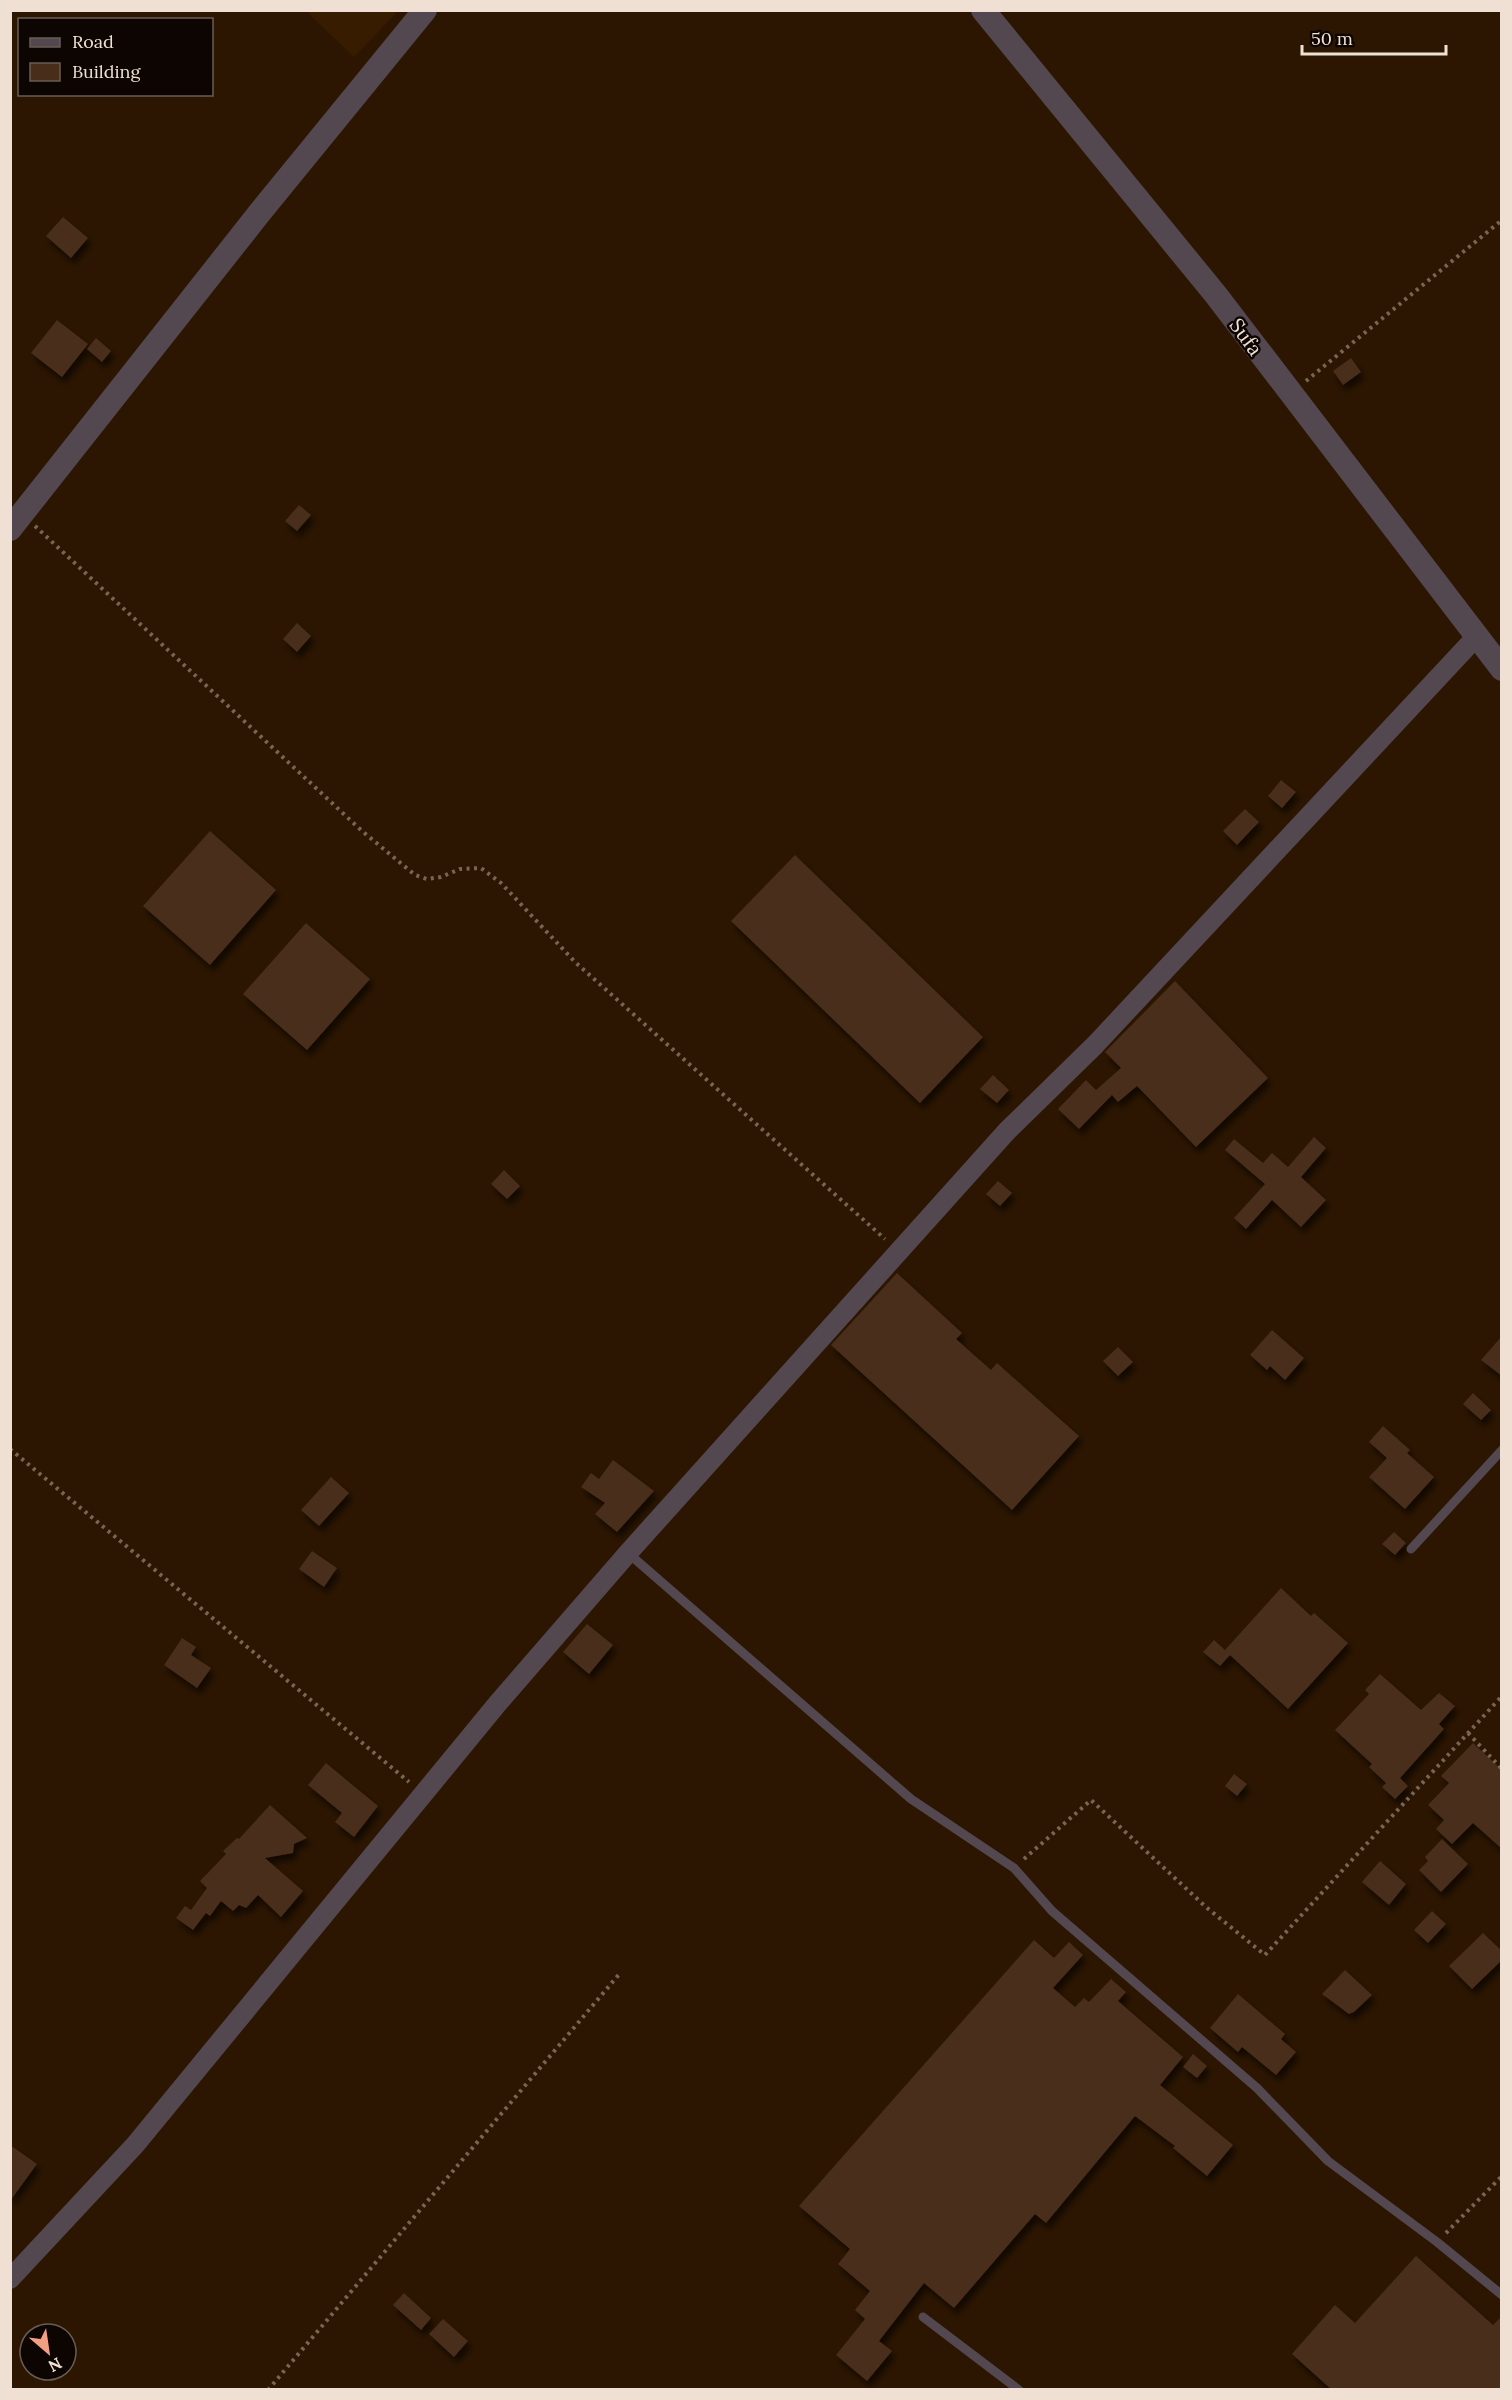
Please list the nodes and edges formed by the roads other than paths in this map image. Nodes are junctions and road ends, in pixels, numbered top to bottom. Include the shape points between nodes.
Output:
1 (425, 10) edge
2 (983, 10) edge
3 (16, 522) edge
4 (1477, 636) junction
5 (1502, 669) edge
6 (1502, 1450) edge
7 (1411, 1549) dead end
8 (628, 1553) junction
9 (10, 2279) edge
10 (1502, 2295) edge
11 (923, 2317) dead end
12 (1019, 2390) edge

1 - 3 street
2 - 4 street, Sufa via 1216,295
4 - 5 street, Sufa
4 - 8 street via 1095,1045 1007,1131
6 - 7 lane
8 - 9 street via 423,1794 135,2145
8 - 10 lane via 911,1799 1014,1868 1052,1911 1257,2088 1328,2161
11 - 12 lane

